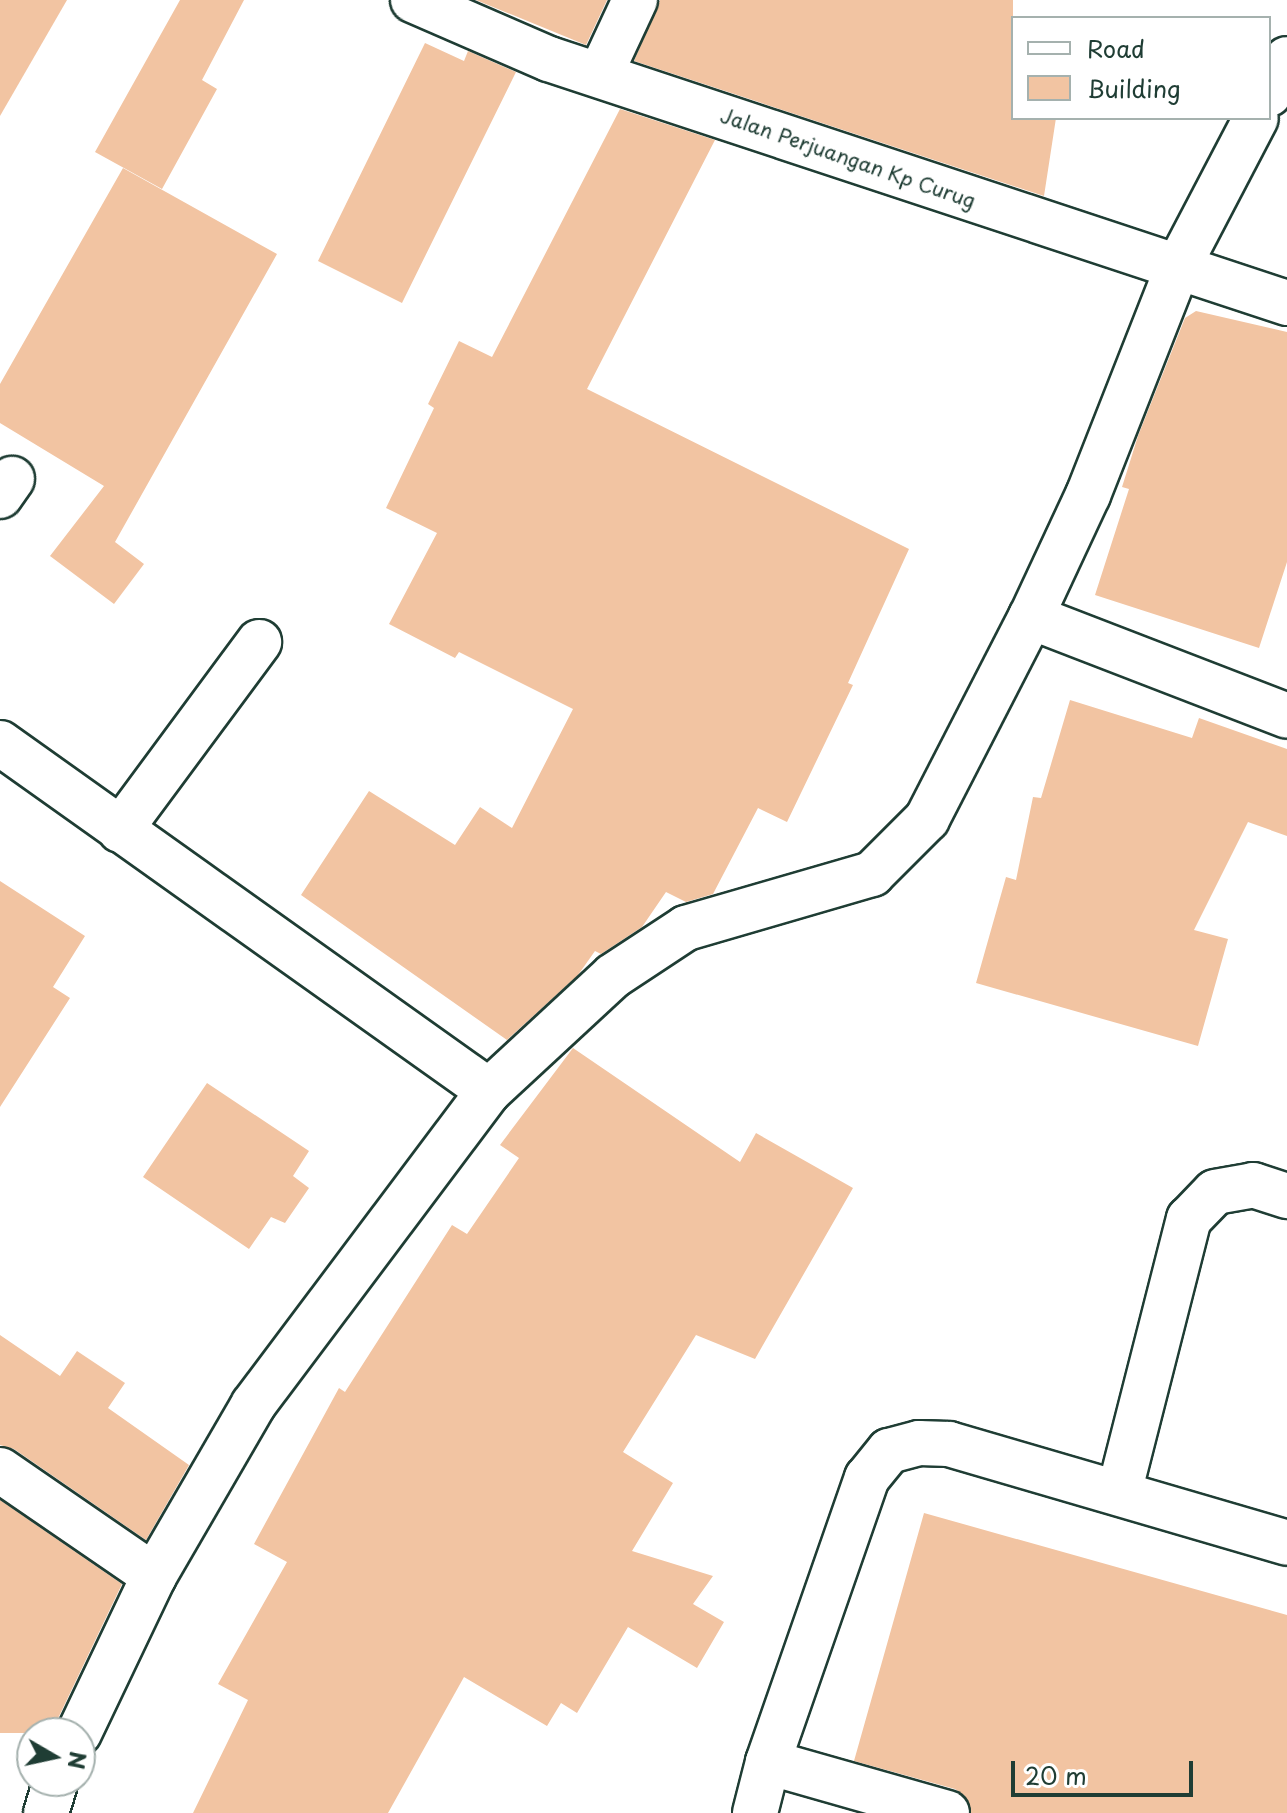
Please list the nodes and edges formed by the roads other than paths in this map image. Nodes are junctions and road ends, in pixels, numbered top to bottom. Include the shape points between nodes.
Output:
1 (413, 0) edge
2 (635, 0) edge
3 (1287, 59) edge
4 (600, 75) junction
5 (1271, 90) edge
6 (1255, 120) edge
7 (1177, 269) junction
8 (1287, 303) edge
9 (1031, 617) junction
10 (259, 642) dead end
11 (1287, 716) edge
12 (0, 743) edge
13 (120, 830) junction
14 (489, 1091) junction
15 (1287, 1196) edge
16 (0, 1470) edge
17 (1119, 1493) junction
18 (1287, 1543) edge
19 (154, 1576) junction
20 (87, 1717) edge
21 (768, 1762) junction
22 (755, 1813) edge
23 (947, 1813) edge

1 - 4 street, Jalan Perjuangan Kp Curug
2 - 4 street
3 - 5 street
4 - 7 street, Jalan Perjuangan Kp Curug
6 - 7 street
7 - 8 street, Jalan Perjuangan Kp Curug
7 - 9 street via 1088,495
9 - 11 street
9 - 14 street via 927,819 872,874 686,928 613,976
10 - 13 street
12 - 13 street
13 - 14 street
14 - 19 street via 253,1405
15 - 17 street via 1253,1185 1215,1192 1189,1219
16 - 19 street
17 - 18 street
17 - 21 street via 949,1444 919,1443 889,1451 867,1478
19 - 20 street
21 - 22 street
21 - 23 street

